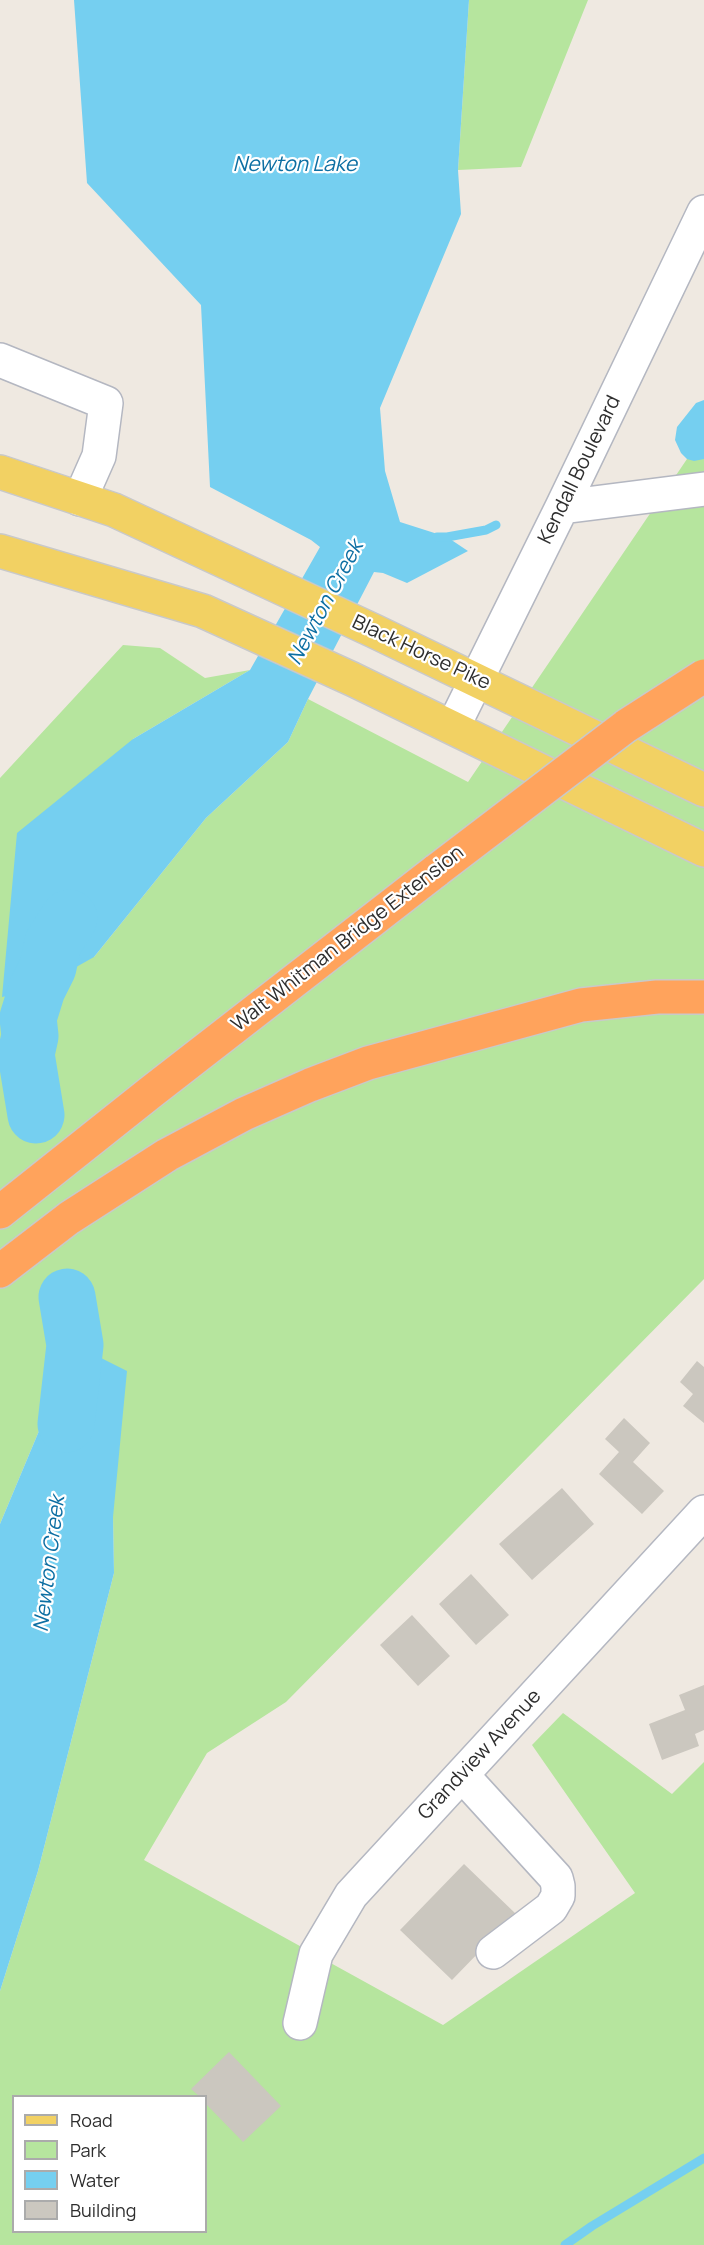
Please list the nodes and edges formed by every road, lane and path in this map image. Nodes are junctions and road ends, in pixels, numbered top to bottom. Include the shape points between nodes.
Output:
1 (704, 212) edge
2 (0, 360) edge
3 (0, 451) edge
4 (0, 472) edge
5 (704, 489) edge
6 (81, 496) junction
7 (562, 507) junction
8 (0, 551) edge
9 (704, 676) edge
10 (477, 680) junction
11 (453, 727) junction
12 (704, 790) edge
13 (704, 850) edge
14 (704, 997) edge
15 (0, 1212) edge
16 (0, 1271) edge
17 (704, 1512) edge
18 (462, 1775) junction
19 (493, 1952) dead end
20 (300, 2023) dead end

1 - 7 street, Kendall Boulevard
2 - 6 street via 106,403 99,456
3 - 6 main road
4 - 6 main road, Black Horse Pike
5 - 7 street
6 - 10 main road, Black Horse Pike
7 - 10 street, Kendall Boulevard
8 - 11 main road via 203,611
9 - 15 highway, Walt Whitman Bridge Extension, bridge via 626,726
10 - 11 street, Kendall Boulevard
10 - 12 main road, Black Horse Pike
11 - 13 main road
14 - 16 highway via 657,997 581,1005 368,1063 310,1085 167,1155 69,1218
17 - 18 street, Grandview Avenue
18 - 19 street via 556,1878 558,1886 558,1896 551,1908
18 - 20 street, Grandview Avenue via 351,1895 316,1954

